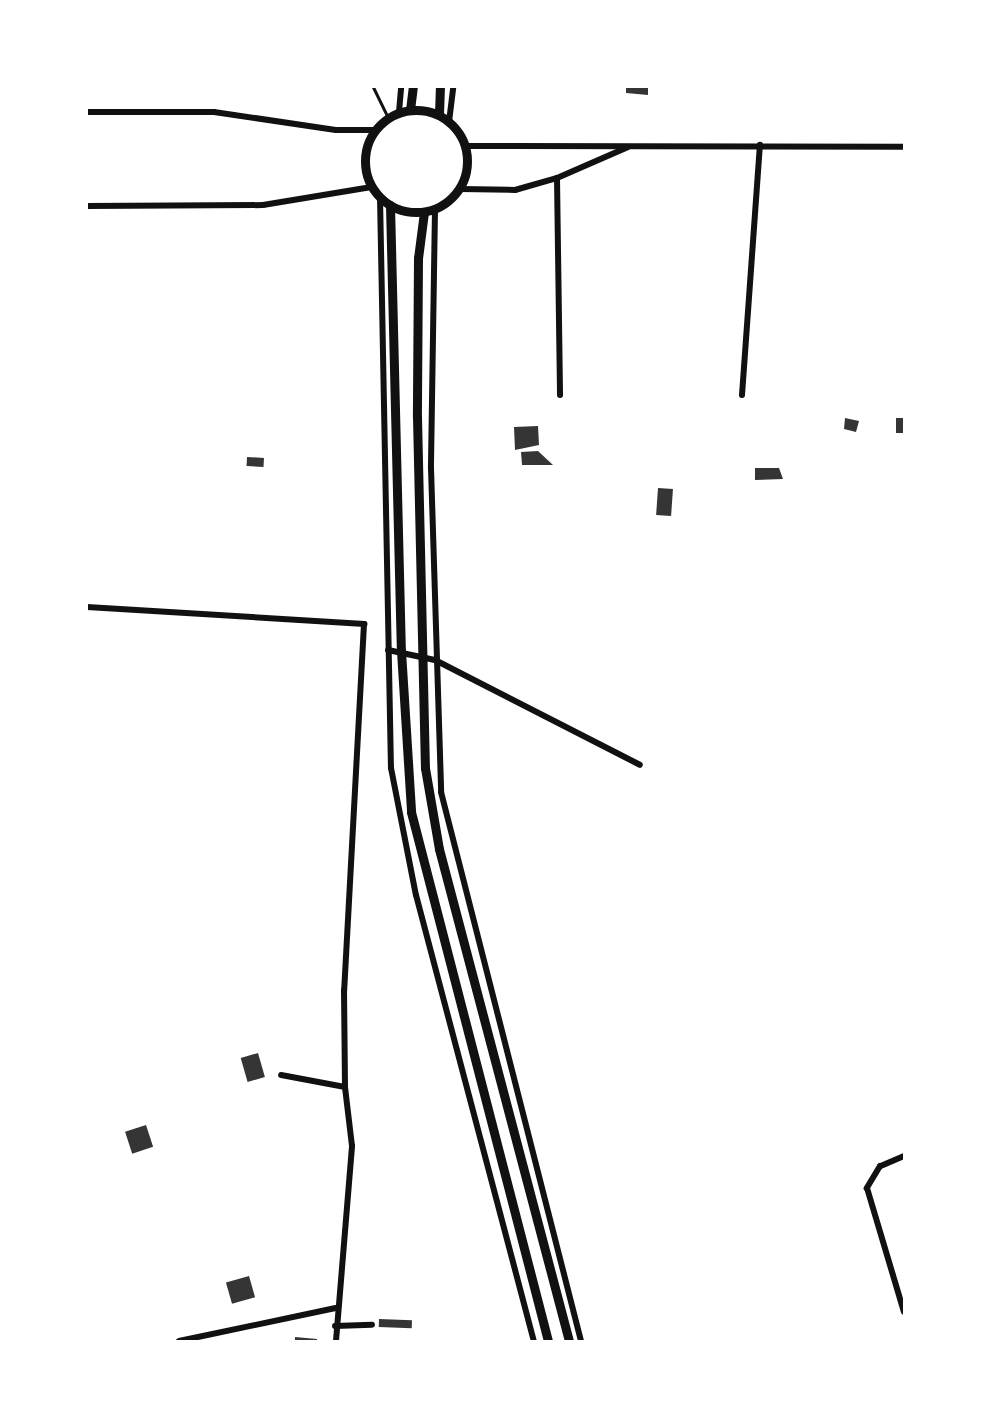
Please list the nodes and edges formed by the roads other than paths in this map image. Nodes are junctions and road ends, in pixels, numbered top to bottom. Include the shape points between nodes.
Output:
1 (373, 87) edge
2 (401, 87) edge
3 (413, 87) edge
4 (440, 87) edge
5 (453, 87) edge
6 (410, 110) junction
7 (87, 112) edge
8 (399, 112) junction
9 (439, 114) junction
10 (387, 118) junction
11 (449, 122) junction
12 (375, 130) junction
13 (631, 145) junction
14 (760, 145) junction
15 (465, 146) junction
16 (904, 147) edge
17 (557, 178) junction
18 (372, 187) junction
19 (460, 189) junction
20 (380, 197) junction
21 (87, 206) edge
22 (390, 206) junction
23 (435, 209) junction
24 (424, 212) junction
25 (560, 395) dead end
26 (742, 395) dead end
27 (87, 607) edge
28 (388, 650) junction
29 (401, 651) junction
30 (420, 655) junction
31 (435, 660) junction
32 (640, 765) dead end
33 (280, 1075) dead end
34 (345, 1087) junction
35 (904, 1156) edge
36 (336, 1308) junction
37 (904, 1312) edge
38 (372, 1325) dead end
39 (335, 1326) junction
40 (178, 1341) edge
41 (336, 1341) edge
42 (534, 1341) edge
43 (548, 1341) edge
44 (569, 1341) edge
45 (581, 1341) edge

1 - 10 lane
2 - 8 street
3 - 6 main road
4 - 9 main road
5 - 11 street
6 - 8 main road
6 - 9 main road
7 - 12 street via 214,112 336,130
8 - 10 main road
9 - 11 main road
10 - 12 main road
11 - 15 main road
12 - 18 main road via 365,158
13 - 14 street
13 - 15 street
13 - 17 street
14 - 16 street
14 - 26 street
15 - 19 main road via 468,164
17 - 19 street via 515,190
17 - 25 street
18 - 20 main road
18 - 21 street via 263,205
19 - 23 main road
20 - 22 main road
20 - 28 street
22 - 24 main road
22 - 29 main road
23 - 24 main road
23 - 31 street via 430,289
24 - 30 main road via 418,258
27 - 34 street via 364,624 344,990
28 - 29 street
28 - 42 street via 391,768 405,849
29 - 30 street
29 - 43 main road via 406,766 419,853
30 - 31 street
30 - 44 main road via 425,768 439,849
31 - 32 street
31 - 45 street via 437,758 450,844
33 - 34 street
34 - 36 street via 352,1146
35 - 37 street via 880,1166 867,1188
36 - 39 street
36 - 40 street
38 - 39 street
39 - 41 street

